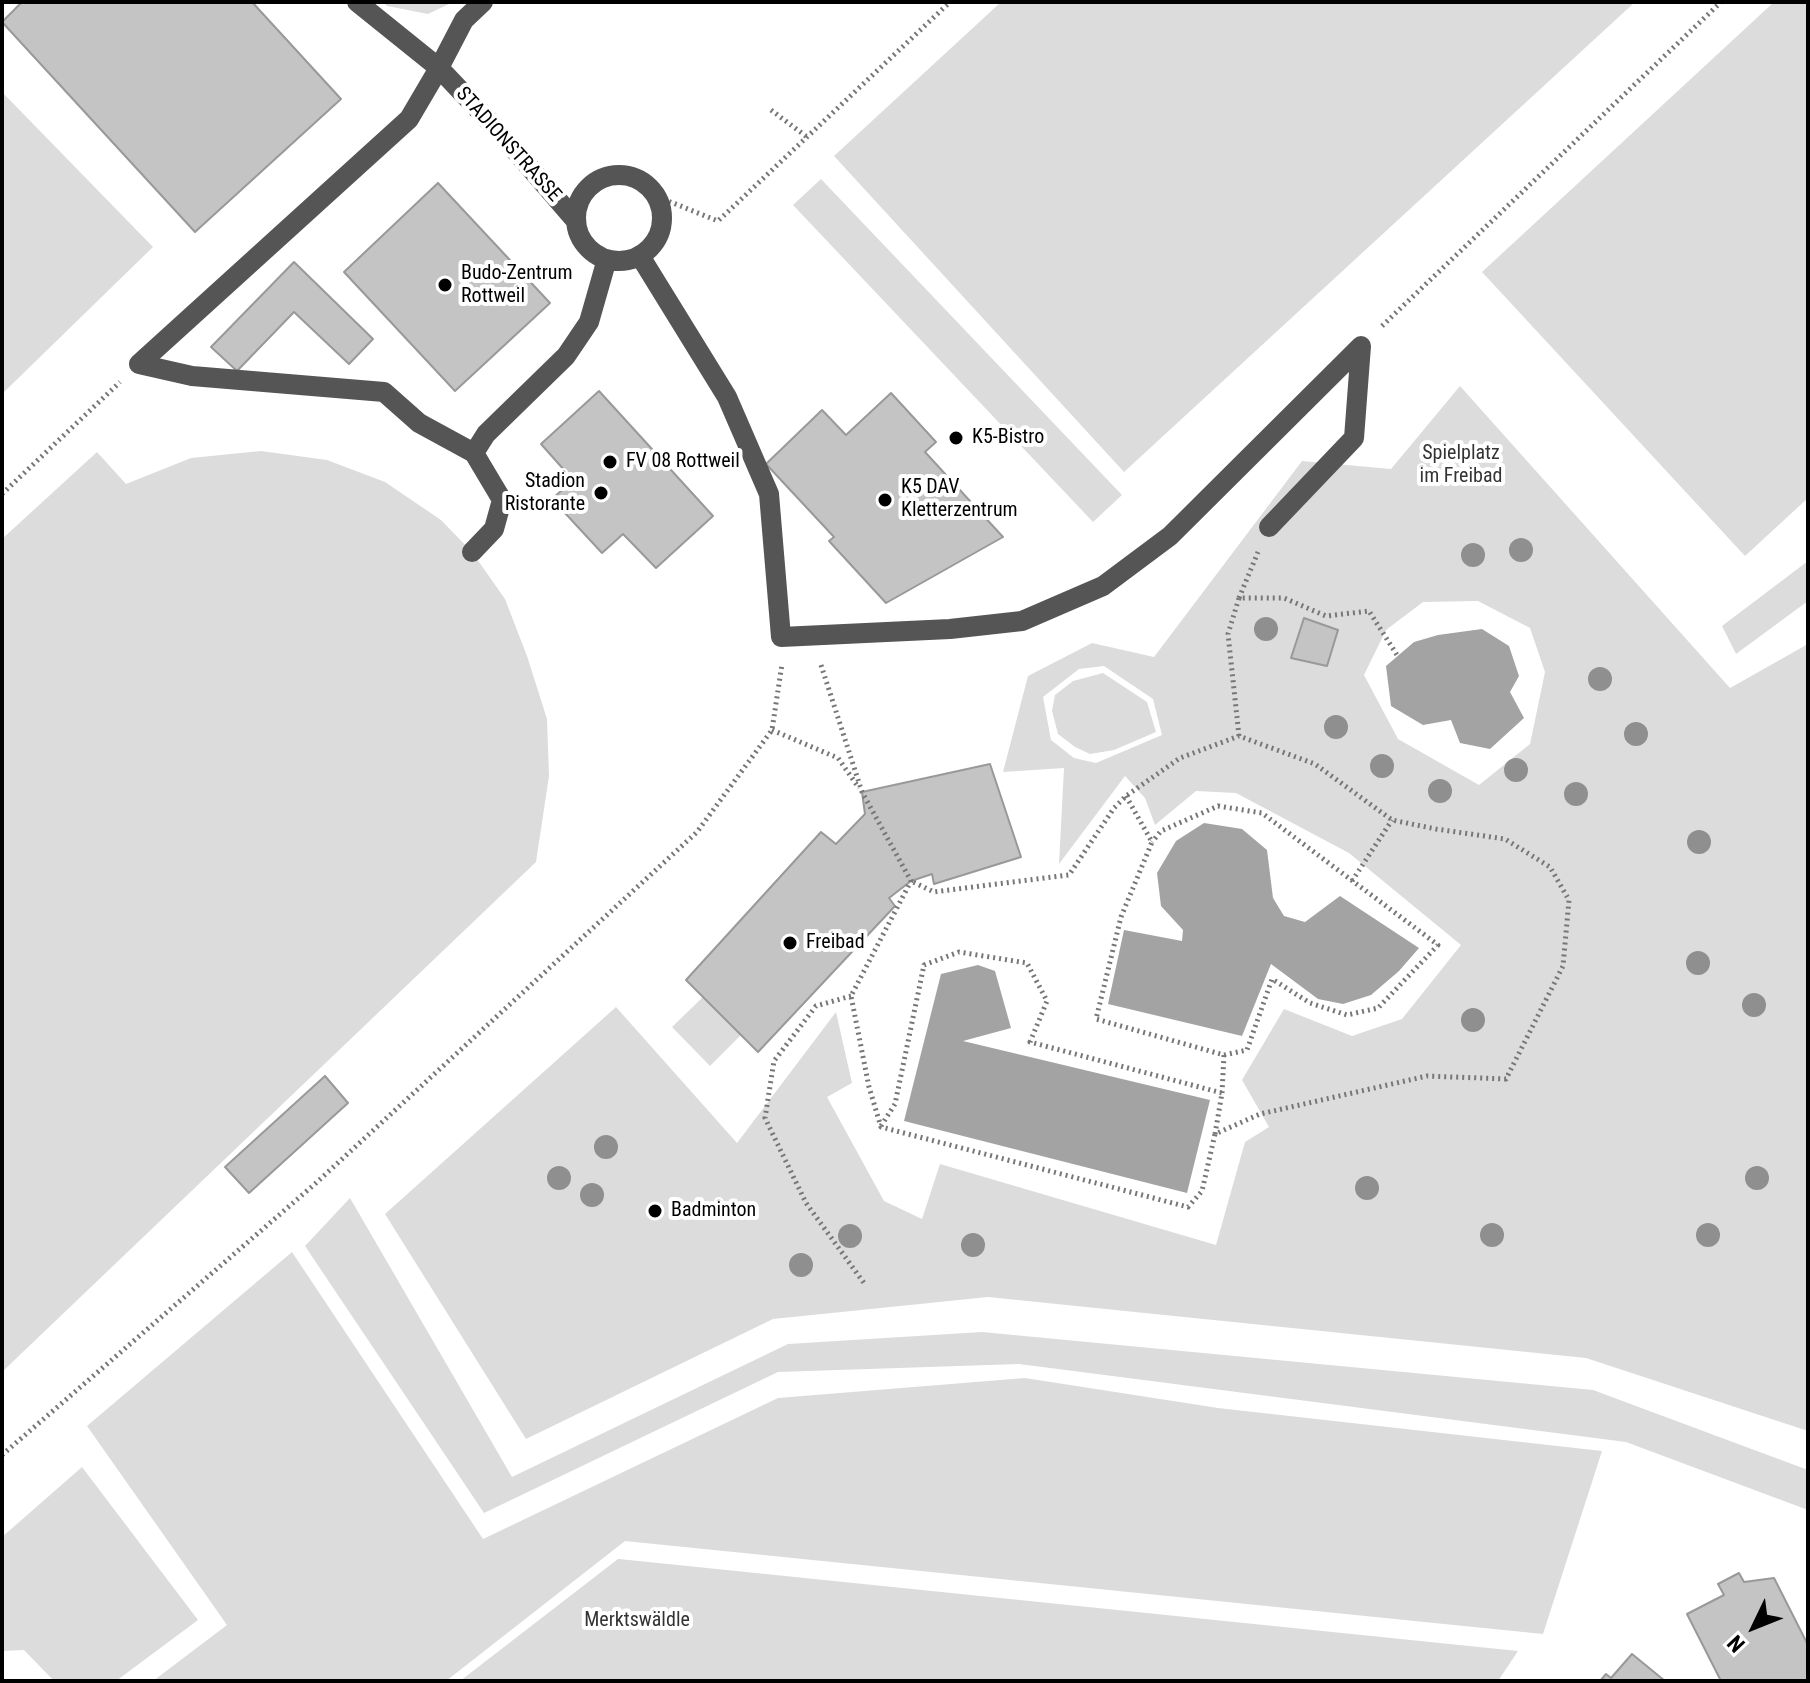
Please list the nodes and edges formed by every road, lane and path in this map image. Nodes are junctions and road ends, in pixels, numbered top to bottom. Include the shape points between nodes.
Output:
1 (357, 2) edge
2 (483, 2) edge
3 (949, 2) edge
4 (1721, 2) edge
5 (439, 68) junction
6 (771, 110) dead end
7 (807, 137) junction
8 (658, 197) junction
9 (576, 221) junction
10 (640, 256) junction
11 (607, 259) junction
12 (1361, 346) junction
13 (139, 364) junction
14 (474, 453) junction
15 (2, 494) edge
16 (1269, 527) dead end
17 (472, 552) dead end
18 (811, 635) junction
19 (781, 637) junction
20 (1397, 655) dead end
21 (772, 730) junction
22 (1239, 736) junction
23 (862, 792) junction
24 (1126, 796) junction
25 (1392, 820) junction
26 (1152, 842) junction
27 (911, 881) junction
28 (1352, 881) junction
29 (851, 996) junction
30 (1224, 1055) junction
31 (1222, 1093) junction
32 (881, 1127) junction
33 (1215, 1134) junction
34 (864, 1283) dead end
35 (2, 1455) edge

1 - 5 street, STADIONSTRASSE
2 - 5 street via 464,20
3 - 7 path
4 - 12 path
5 - 9 street, STADIONSTRASSE
5 - 13 street via 409,119
6 - 7 path
7 - 8 path via 718,221
8 - 9 street via 647,184 615,174 586,190
8 - 10 street via 661,231
9 - 11 street via 581,238
10 - 11 street
10 - 19 street via 727,397 769,494
11 - 14 street via 589,322 566,356 486,434
12 - 16 street via 1354,438
12 - 18 street via 1170,536 1103,586 1022,621
13 - 14 street via 192,376 384,392 419,423
13 - 15 path
14 - 17 street via 502,500 494,529
18 - 19 street
18 - 23 path
19 - 21 path via 782,669
20 - 22 path via 1369,611 1326,616 1284,598 1239,598 1228,634
21 - 23 path via 838,758
21 - 35 path via 697,832 316,1183
22 - 24 path via 1180,758
22 - 25 path via 1315,764
23 - 27 path
24 - 26 path
24 - 27 path via 1069,875 934,892
25 - 28 path
25 - 33 path via 1505,839 1550,867 1569,900 1563,966 1506,1079 1427,1076 1260,1114
26 - 28 path via 1161,831 1218,806 1262,813
26 - 30 path via 1121,917 1096,1019
27 - 29 path
28 - 30 path via 1438,945 1378,1008 1347,1015 1310,1003 1272,979 1247,1050
29 - 32 path
29 - 34 path via 816,1006 774,1061 765,1118 806,1203
30 - 31 path
31 - 32 path via 1030,1042 1047,1001 1027,963 959,952 924,965 895,1104
31 - 33 path
32 - 33 path via 1188,1207 1202,1191

